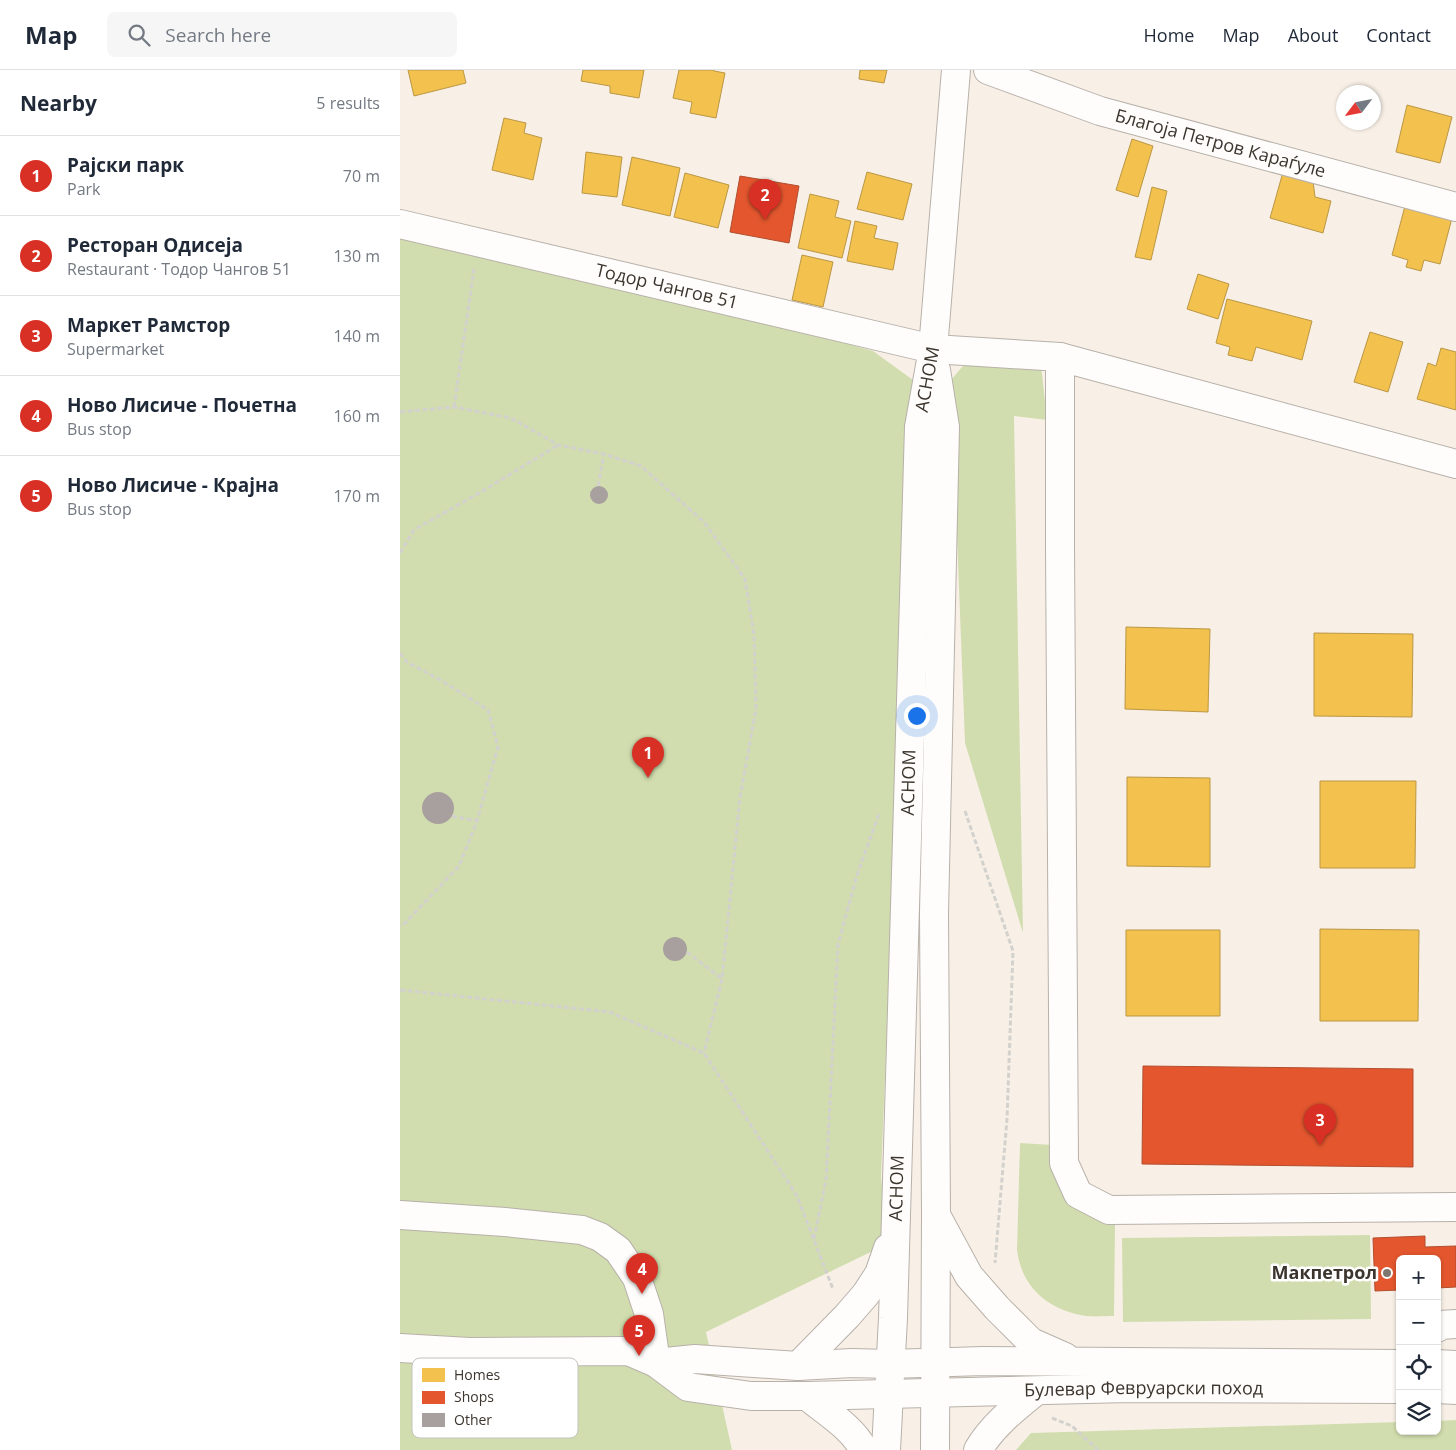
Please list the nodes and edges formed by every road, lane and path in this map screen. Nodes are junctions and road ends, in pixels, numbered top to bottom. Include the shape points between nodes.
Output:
1 (956, 70) edge
2 (988, 70) edge
3 (1456, 207) edge
4 (400, 224) edge
5 (478, 242) junction
6 (933, 349) junction
7 (1060, 357) junction
8 (454, 407) junction
9 (400, 412) edge
10 (558, 445) junction
11 (604, 454) junction
12 (1456, 464) edge
13 (598, 486) dead end
14 (400, 553) edge
15 (400, 653) edge
16 (962, 803) dead end
17 (881, 807) dead end
18 (452, 816) dead end
19 (477, 821) junction
20 (400, 926) edge
21 (687, 952) dead end
22 (722, 979) junction
23 (400, 990) edge
24 (704, 1053) junction
25 (1456, 1207) edge
26 (936, 1214) junction
27 (400, 1215) edge
28 (895, 1228) junction
29 (814, 1240) junction
30 (995, 1267) dead end
31 (834, 1292) dead end
32 (1456, 1324) edge
33 (1441, 1325) edge
34 (400, 1348) edge
35 (656, 1363) junction
36 (934, 1363) junction
37 (1093, 1363) junction
38 (890, 1364) junction
39 (1441, 1364) edge
40 (1456, 1365) edge
41 (798, 1366) junction
42 (1396, 1370) edge
43 (1396, 1370) edge
44 (1036, 1390) junction
45 (1441, 1390) edge
46 (1456, 1390) edge
47 (935, 1392) junction
48 (888, 1393) junction
49 (807, 1396) junction
50 (1050, 1418) dead end
51 (864, 1450) edge
52 (886, 1450) edge
53 (935, 1450) edge
54 (978, 1450) edge
55 (1098, 1450) edge

1 - 6 street
2 - 3 street, Благоја Петров Караѓуле via 1100,111
4 - 5 street, Тодор Чангов 51
5 - 6 street, Тодор Чангов 51
5 - 8 path
6 - 7 street, Тодор Чангов 51
6 - 26 street, АСНОМ via 945,427 934,914
6 - 28 street, АСНОМ via 919,427
7 - 12 street, Тодор Чангов 51
7 - 25 street via 1064,1164 1078,1194 1109,1210
8 - 9 path
8 - 10 path via 511,418
10 - 11 path
10 - 14 path via 414,530
11 - 13 path
11 - 22 path via 641,466 704,522 745,580 754,635 756,709 740,797
15 - 19 path via 407,662 488,710 498,747
16 - 30 path via 1013,951 1007,1119
17 - 29 path via 838,944 826,1180
18 - 19 path
19 - 20 path via 459,866
21 - 22 path
22 - 24 path
23 - 24 path via 610,1012
24 - 29 path via 797,1196
26 - 36 street, АСНОМ
26 - 37 street via 969,1276 1011,1324 1031,1342 1064,1357
27 - 35 street via 582,1230 600,1237 618,1250 637,1278 649,1314
28 - 38 street, АСНОМ
28 - 41 street via 879,1274 866,1294
29 - 31 path
32 - 33 street
34 - 35 street, Булевар Февруарски поход via 469,1352 628,1351
35 - 41 street, Булевар Февруарски поход via 695,1358
35 - 49 street, Булевар Февруарски поход via 688,1386 751,1396
36 - 37 street, Булевар Февруарски поход
36 - 38 street, Булевар Февруарски поход
36 - 47 street, АСНОМ
37 - 42 street, Булевар Февруарски поход
38 - 41 street, Булевар Февруарски поход
38 - 48 street, АСНОМ
39 - 40 street
43 - 44 street, Булевар Февруарски поход via 1128,1388
44 - 47 street, Булевар Февруарски поход
44 - 54 street via 1001,1421
45 - 46 street
47 - 48 street, Булевар Февруарски поход
47 - 53 street, АСНОМ
48 - 49 street, Булевар Февруарски поход
48 - 52 street, АСНОМ
49 - 51 street via 846,1428
50 - 55 path via 1072,1426

